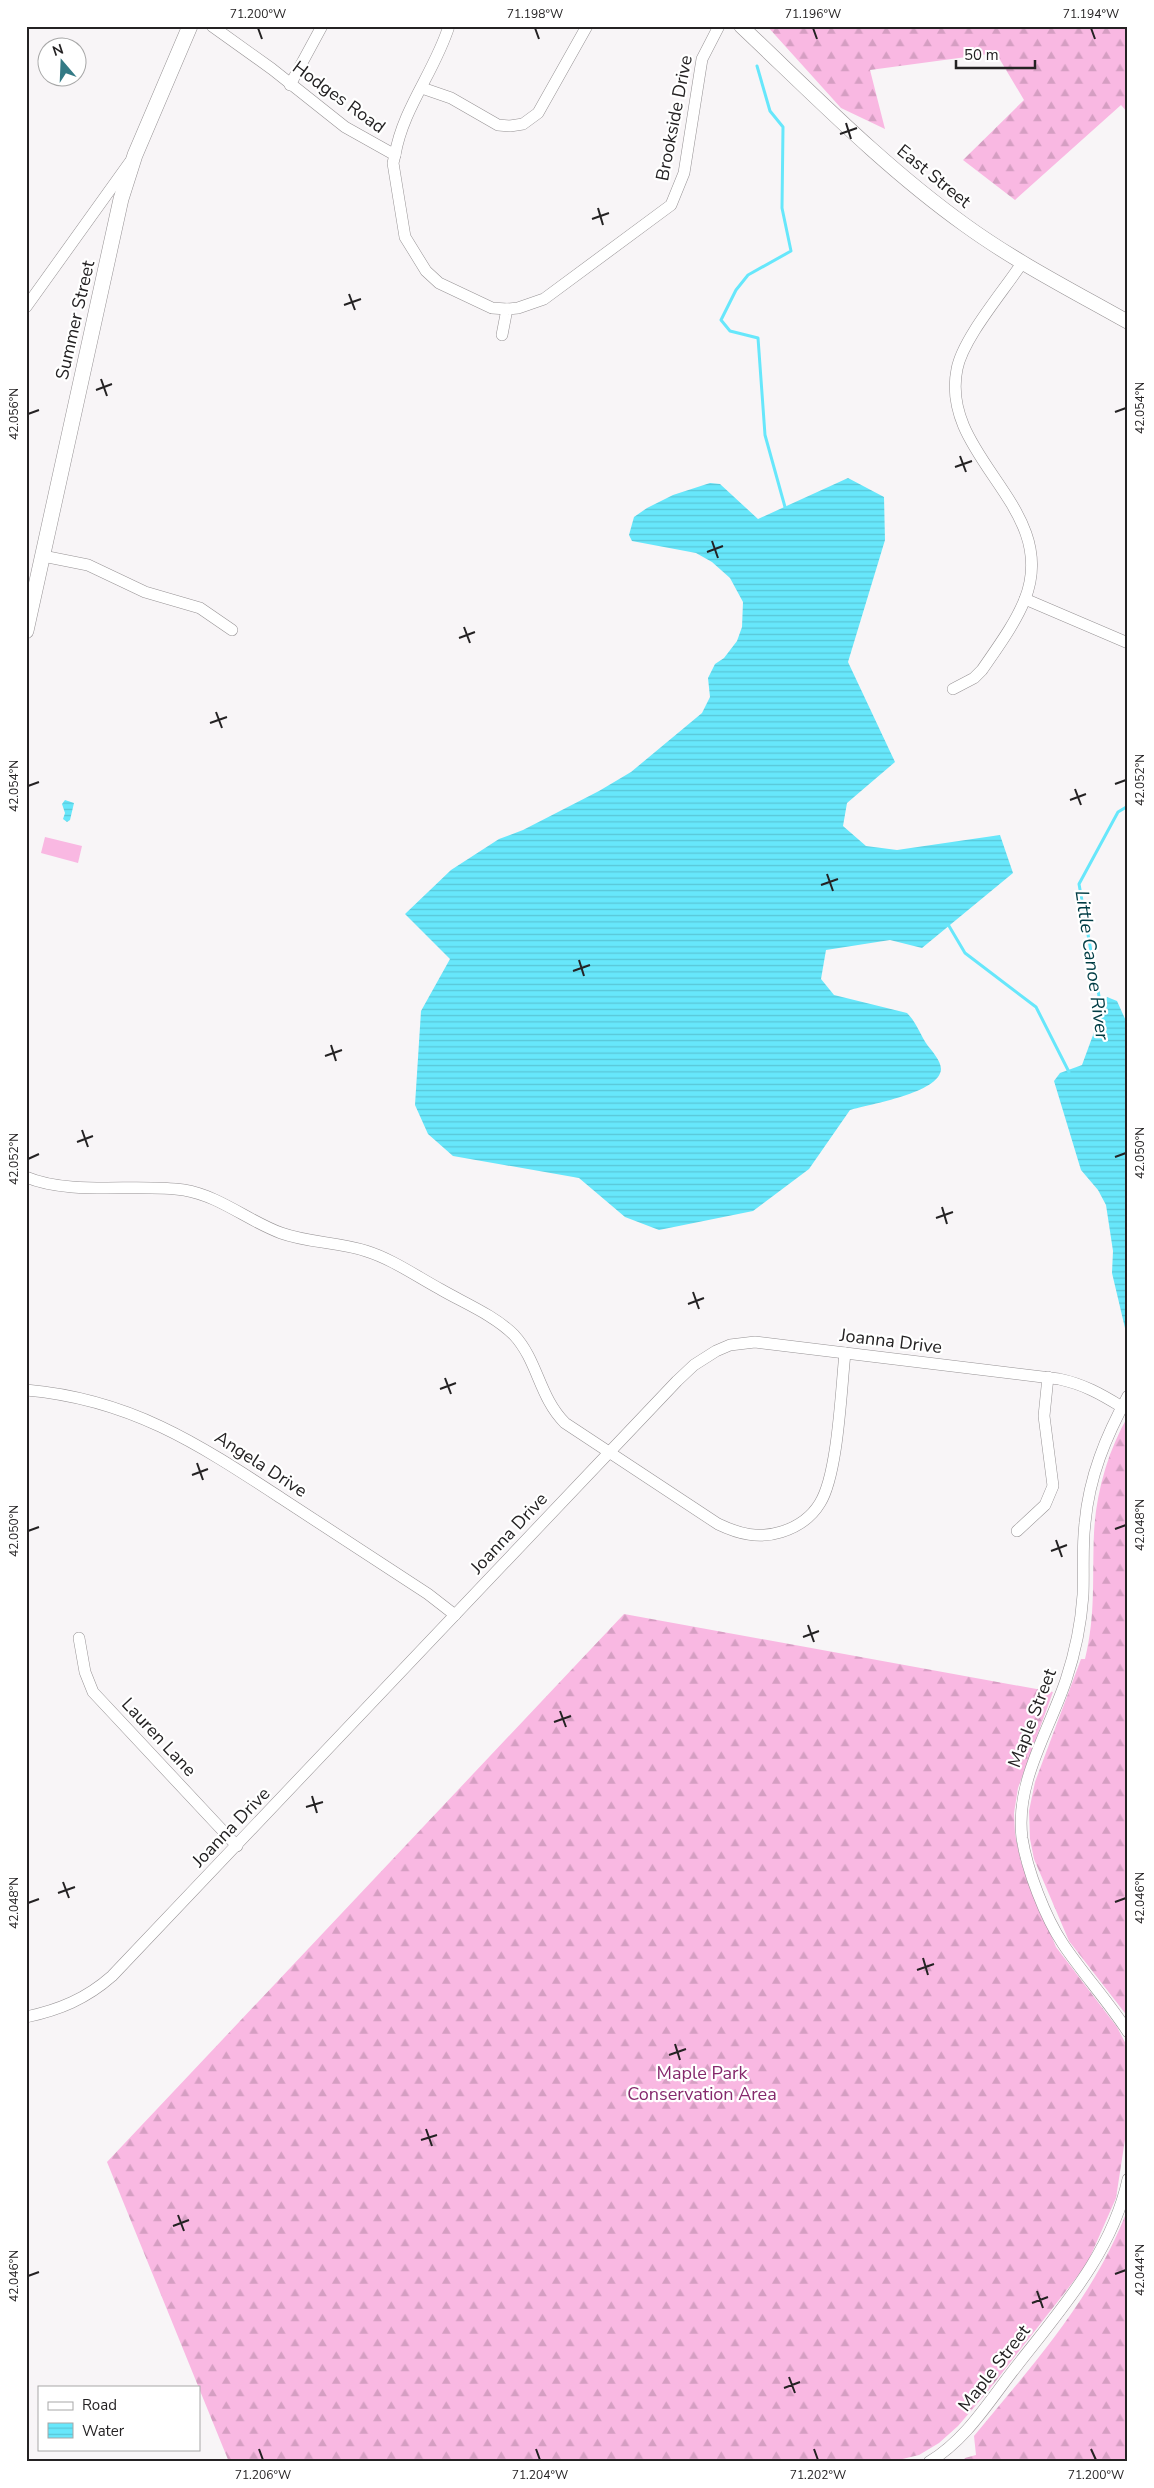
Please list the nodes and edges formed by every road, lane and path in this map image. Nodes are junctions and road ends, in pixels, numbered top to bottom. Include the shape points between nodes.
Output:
1 (190, 26) edge
2 (212, 26) edge
3 (322, 26) edge
4 (449, 26) edge
5 (587, 26) edge
6 (719, 26) edge
7 (741, 26) edge
8 (290, 85) junction
9 (422, 88) junction
10 (135, 155) junction
11 (395, 155) junction
12 (1022, 263) junction
13 (26, 307) edge
14 (506, 309) junction
15 (1128, 322) edge
16 (502, 335) dead end
17 (42, 556) junction
18 (1025, 599) junction
19 (232, 630) dead end
20 (26, 631) edge
21 (1128, 643) edge
22 (953, 689) dead end
23 (26, 1177) edge
24 (845, 1353) junction
25 (1048, 1378) junction
26 (26, 1390) edge
27 (1128, 1396) edge
28 (1122, 1407) junction
29 (610, 1452) junction
30 (1016, 1531) dead end
31 (455, 1615) junction
32 (80, 1638) dead end
33 (237, 1846) junction
34 (26, 2017) edge
35 (1128, 2032) edge
36 (1128, 2179) edge
37 (929, 2462) edge

1 - 10 main road, Summer Street
2 - 8 street, Hodges Road
3 - 8 street
4 - 9 street via 438,58
5 - 9 street via 538,113 523,124 498,125 452,98
6 - 14 street, Brookside Drive via 702,59 684,173 672,205 544,299
7 - 12 street, East Street via 921,192
8 - 11 street, Hodges Road via 345,127
9 - 11 street via 406,118
10 - 13 street
10 - 17 main road, Summer Street via 121,199
11 - 14 street, Hodges Road via 393,163 405,237 426,271 439,283 492,308
12 - 15 street, East Street
12 - 18 street via 964,349 954,387 963,427 1017,510 1030,544 1032,569
14 - 16 street
17 - 19 street via 88,566 145,592 200,608
17 - 20 main road, Summer Street
18 - 21 street
18 - 22 street via 982,670
23 - 29 street via 51,1185 193,1192 289,1236 356,1248 383,1257 505,1328 526,1352 556,1414
24 - 25 street, Joanna Drive
24 - 29 street, Joanna Drive via 755,1342 716,1350 694,1365
24 - 29 street via 831,1473 825,1494 813,1513 789,1529 755,1536 736,1532 710,1520
25 - 28 street, Joanna Drive via 1077,1383
25 - 30 street via 1044,1416 1053,1486 1045,1505
26 - 31 street, Angela Drive via 101,1403 172,1431 420,1588
27 - 28 street, Maple Street
28 - 35 street, Maple Street via 1099,1456 1091,1486 1084,1524 1083,1595 1078,1634 1066,1681 1026,1784 1021,1820 1032,1872 1054,1927
29 - 31 street, Joanna Drive
31 - 33 street, Joanna Drive
32 - 33 street, Lauren Lane via 85,1672 93,1692
33 - 34 street, Joanna Drive via 101,1986 68,2006
36 - 37 street, Maple Street via 1112,2226 1079,2286 980,2415 949,2449

